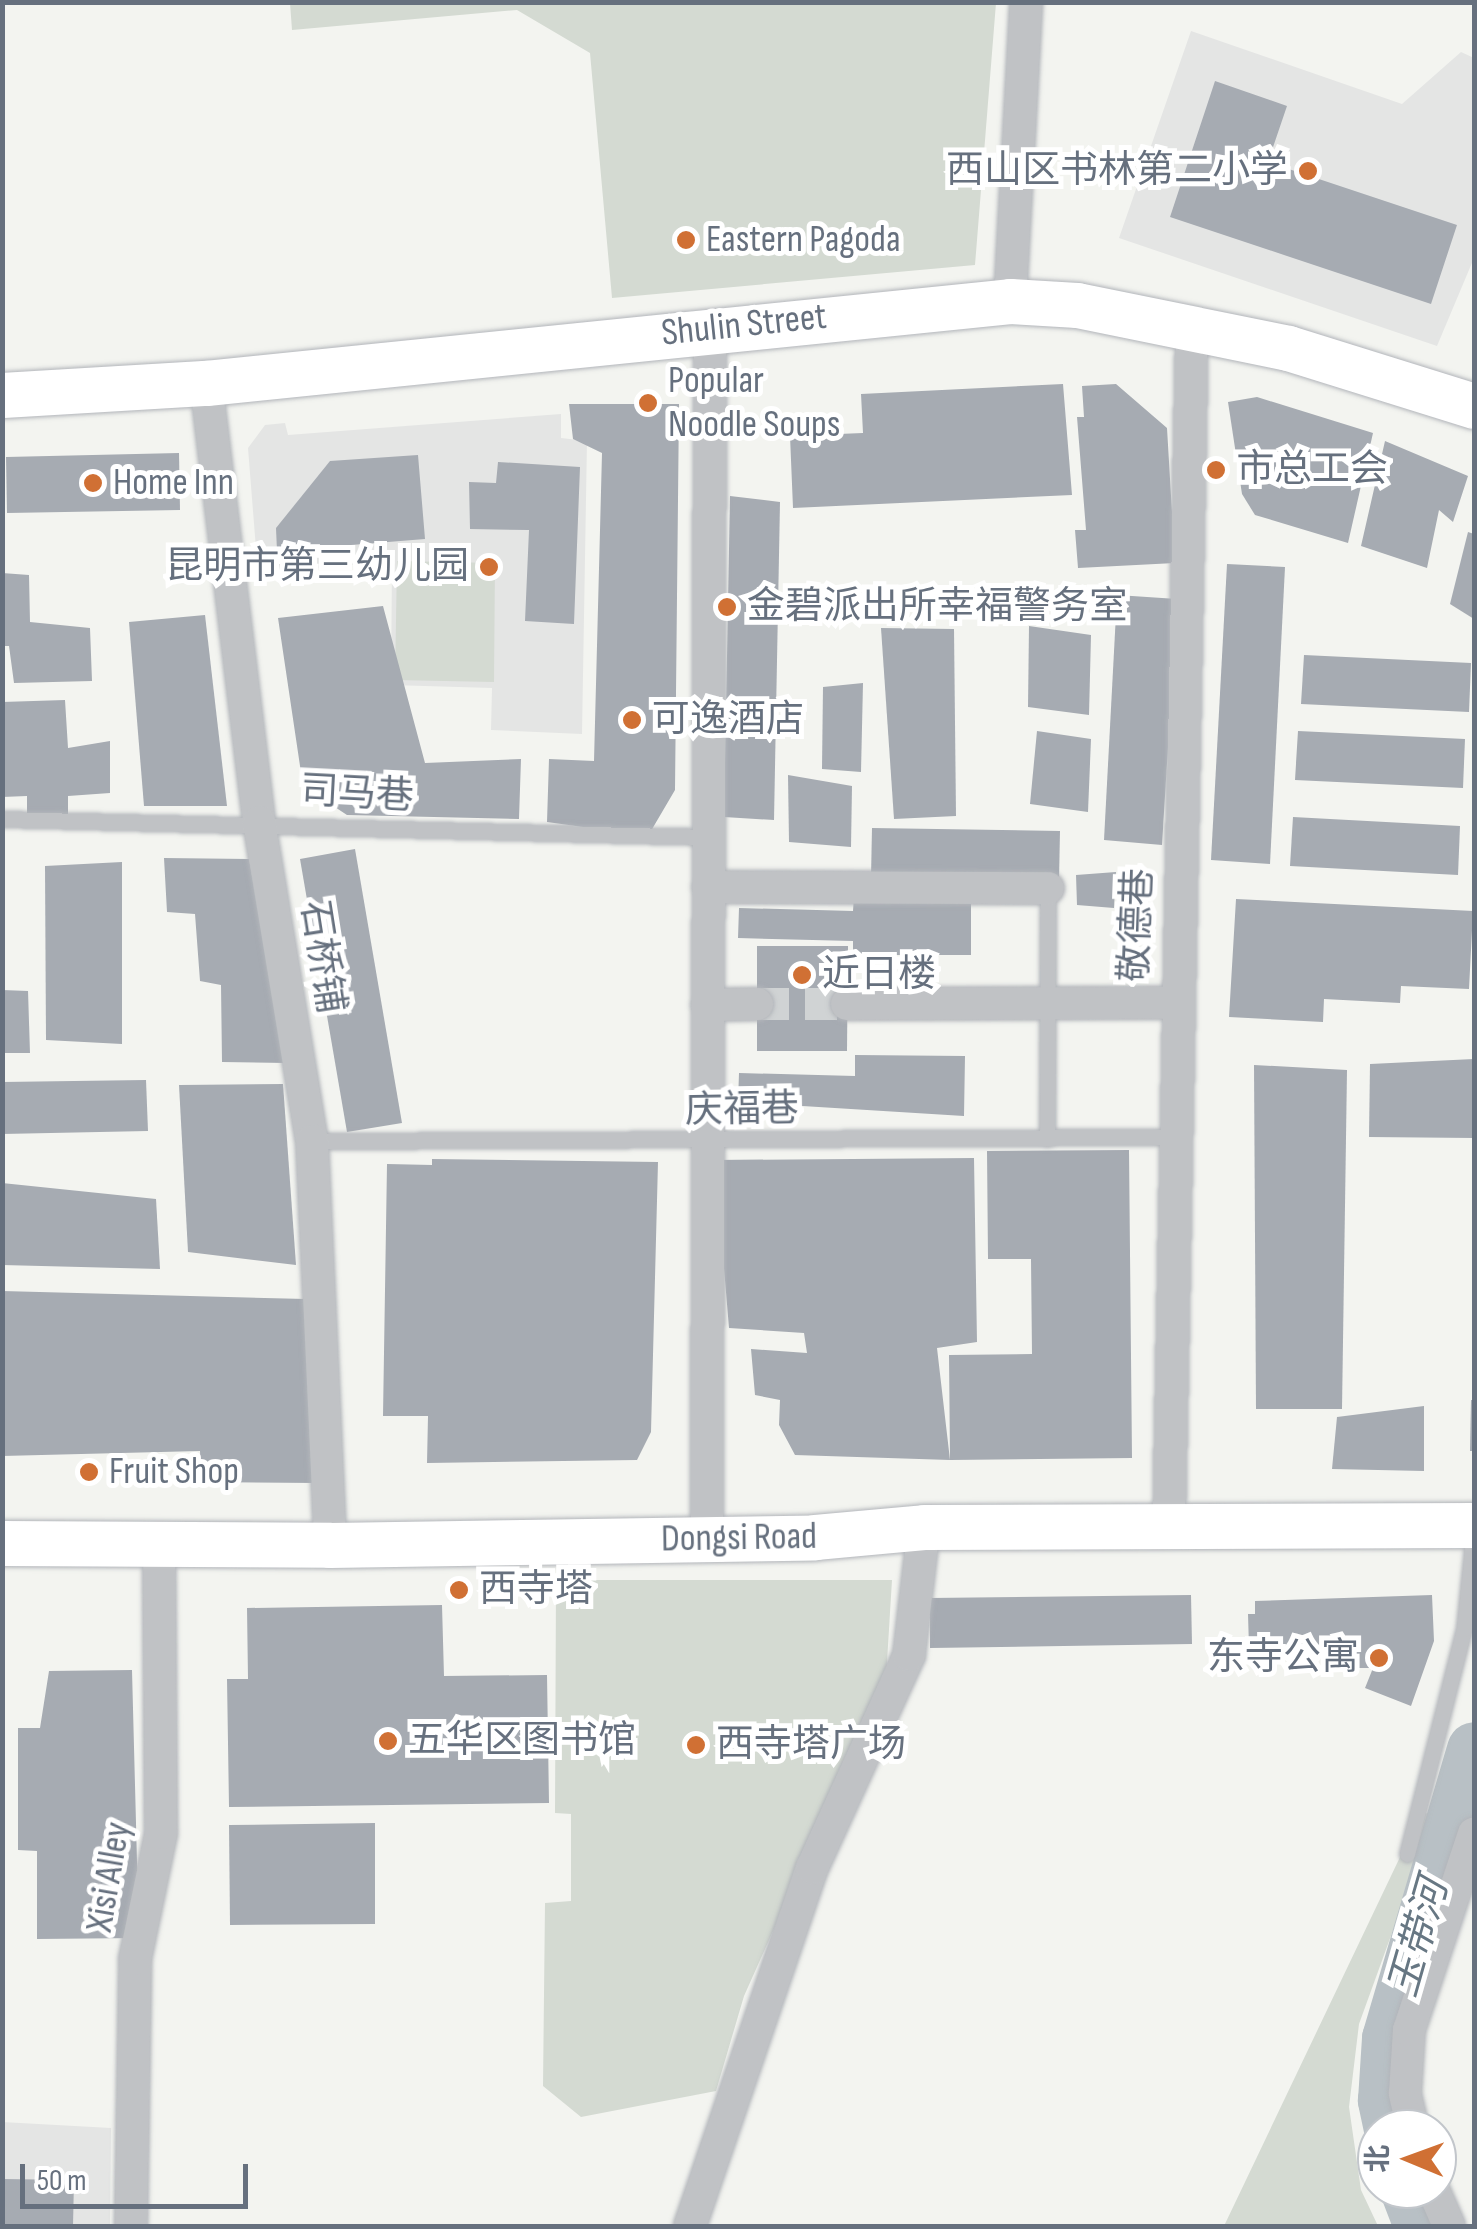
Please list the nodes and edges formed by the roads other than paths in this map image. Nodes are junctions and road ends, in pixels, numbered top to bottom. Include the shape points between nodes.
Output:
1 (1026, 2) edge
2 (1010, 301) junction
3 (1192, 327) junction
4 (710, 328) junction
5 (206, 384) junction
6 (2, 395) edge
7 (1474, 406) edge
8 (2, 819) edge
9 (259, 822) junction
10 (708, 837) junction
11 (708, 888) junction
12 (1048, 888) joint
13 (1048, 1003) junction
14 (1174, 1003) junction
15 (707, 1004) junction
16 (756, 1004) tunnel mouth
17 (847, 1004) tunnel mouth
18 (1173, 1137) junction
19 (1047, 1139) junction
20 (312, 1140) junction
21 (707, 1144) junction
22 (1474, 1526) edge
23 (924, 1527) junction
24 (1169, 1527) junction
25 (707, 1539) junction
26 (159, 1541) junction
27 (2, 1543) edge
28 (330, 1545) junction
29 (1474, 1834) edge
30 (1407, 1854) dead end
31 (1409, 2109) edge
32 (131, 2226) edge
33 (690, 2226) edge

1 - 2 street
2 - 3 street, Shulin Street via 1077,305
2 - 4 street, Shulin Street
3 - 7 street, Shulin Street
3 - 14 street, 敬德巷
4 - 5 street, Shulin Street
4 - 10 street
5 - 6 street, Shulin Street
5 - 9 street, 石桥铺
8 - 9 lane, 司马巷
9 - 10 lane, 司马巷
9 - 20 street, 石桥铺
10 - 11 street
11 - 12 street
11 - 15 street
12 - 13 lane
13 - 14 street
13 - 17 street
13 - 19 lane
14 - 18 street, 敬德巷
15 - 16 street
15 - 21 street
18 - 19 lane, 庆福巷
18 - 24 street, 敬德巷
19 - 21 lane, 庆福巷
20 - 21 lane, 庆福巷
20 - 28 street, 石桥铺
21 - 25 street
22 - 24 street, Dongsi Road
22 - 30 lane via 1464,1629
23 - 24 street, Dongsi Road
23 - 25 street, Dongsi Road
23 - 33 street via 908,1656 812,1868
25 - 28 street, Dongsi Road
26 - 27 street, Dongsi Road
26 - 28 street, Dongsi Road
26 - 32 street, Xisi Alley via 161,1833 135,1960
29 - 31 street via 1409,2030

